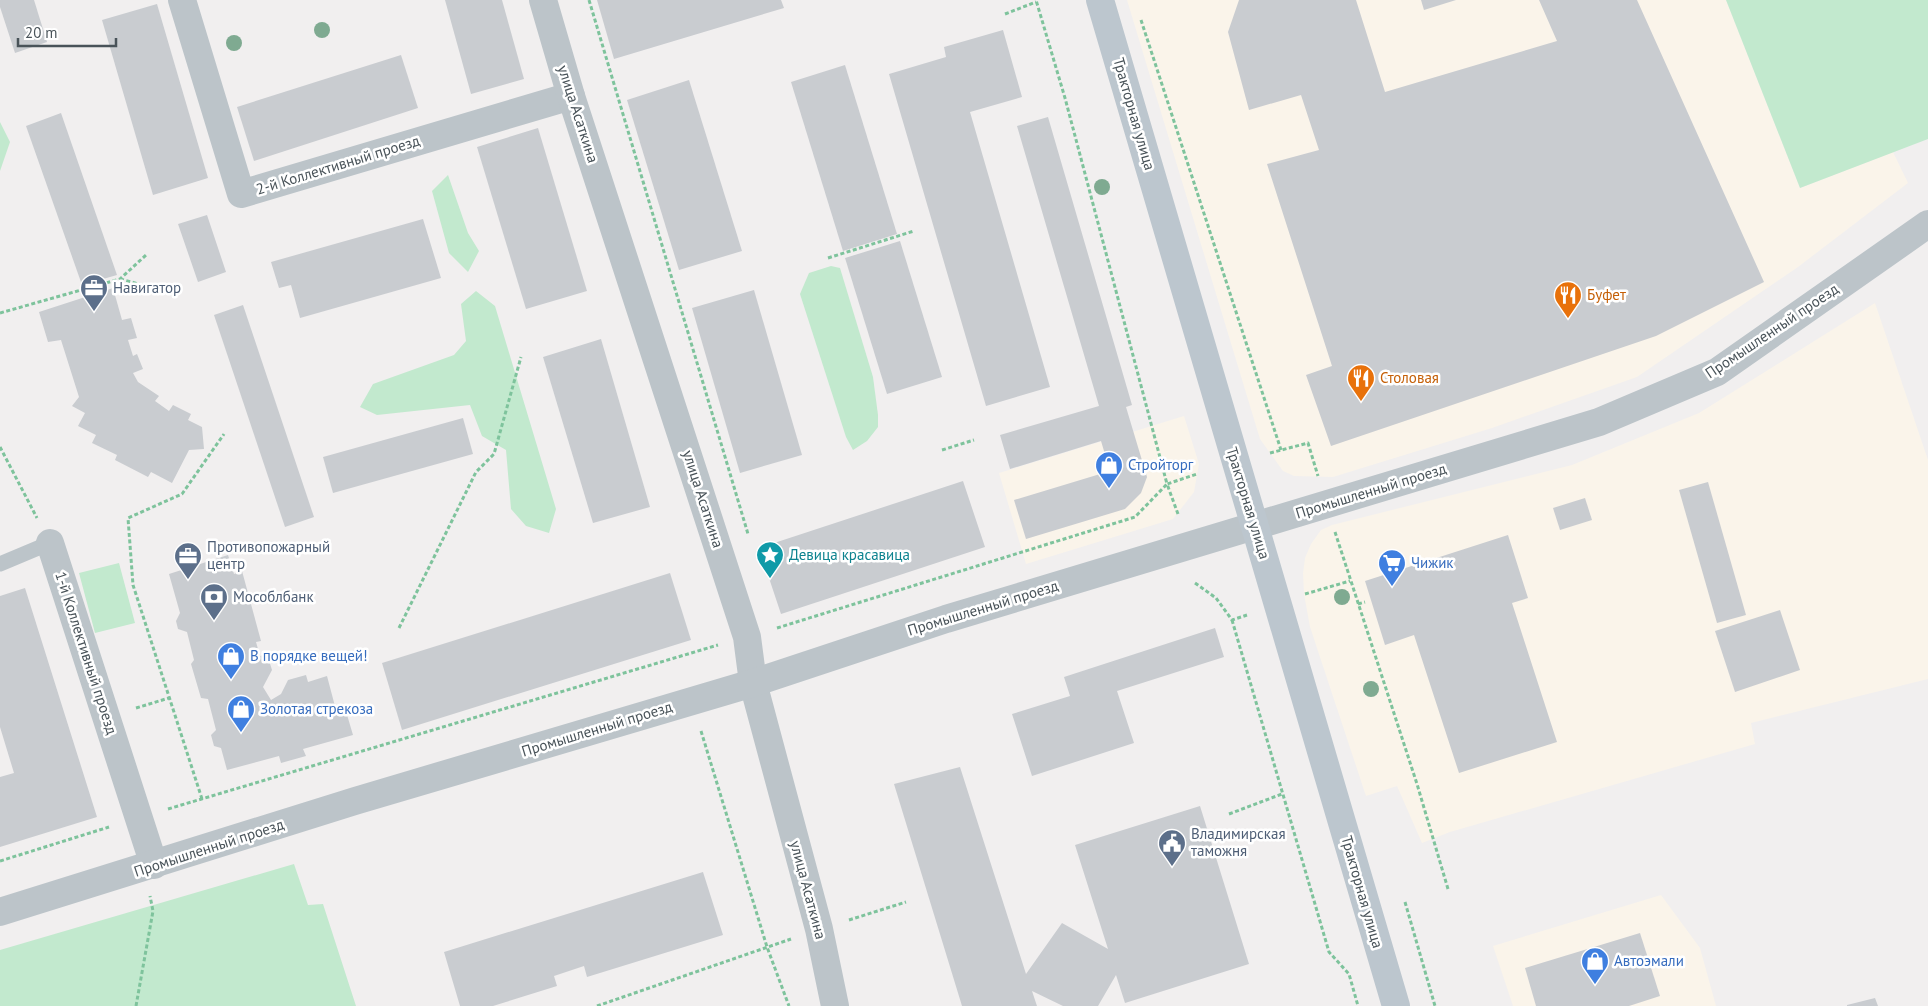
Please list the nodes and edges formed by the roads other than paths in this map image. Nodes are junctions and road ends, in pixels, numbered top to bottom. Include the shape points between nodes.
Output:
1 (182, 0) edge
2 (543, 0) edge
3 (1100, 0) edge
4 (571, 96) junction
5 (1928, 224) edge
6 (1255, 526) junction
7 (50, 543) joint
8 (0, 564) edge
9 (753, 682) junction
10 (154, 866) junction
11 (0, 912) edge
12 (836, 1006) edge
13 (1396, 1006) edge

1 - 4 street, 2-й Коллективный проезд via 241,194
2 - 4 street, улица Асаткина
3 - 6 main road, Тракторная улица
4 - 9 street, улица Асаткина via 748,637
5 - 6 street, Промышленный проезд via 1717,372 1599,422
6 - 9 street, Промышленный проезд via 946,619
6 - 13 main road, Тракторная улица
7 - 8 lane
7 - 10 street, 1-й Коллективный проезд
9 - 10 street, Промышленный проезд via 355,801
9 - 12 street, улица Асаткина via 819,929
10 - 11 street, Промышленный проезд

